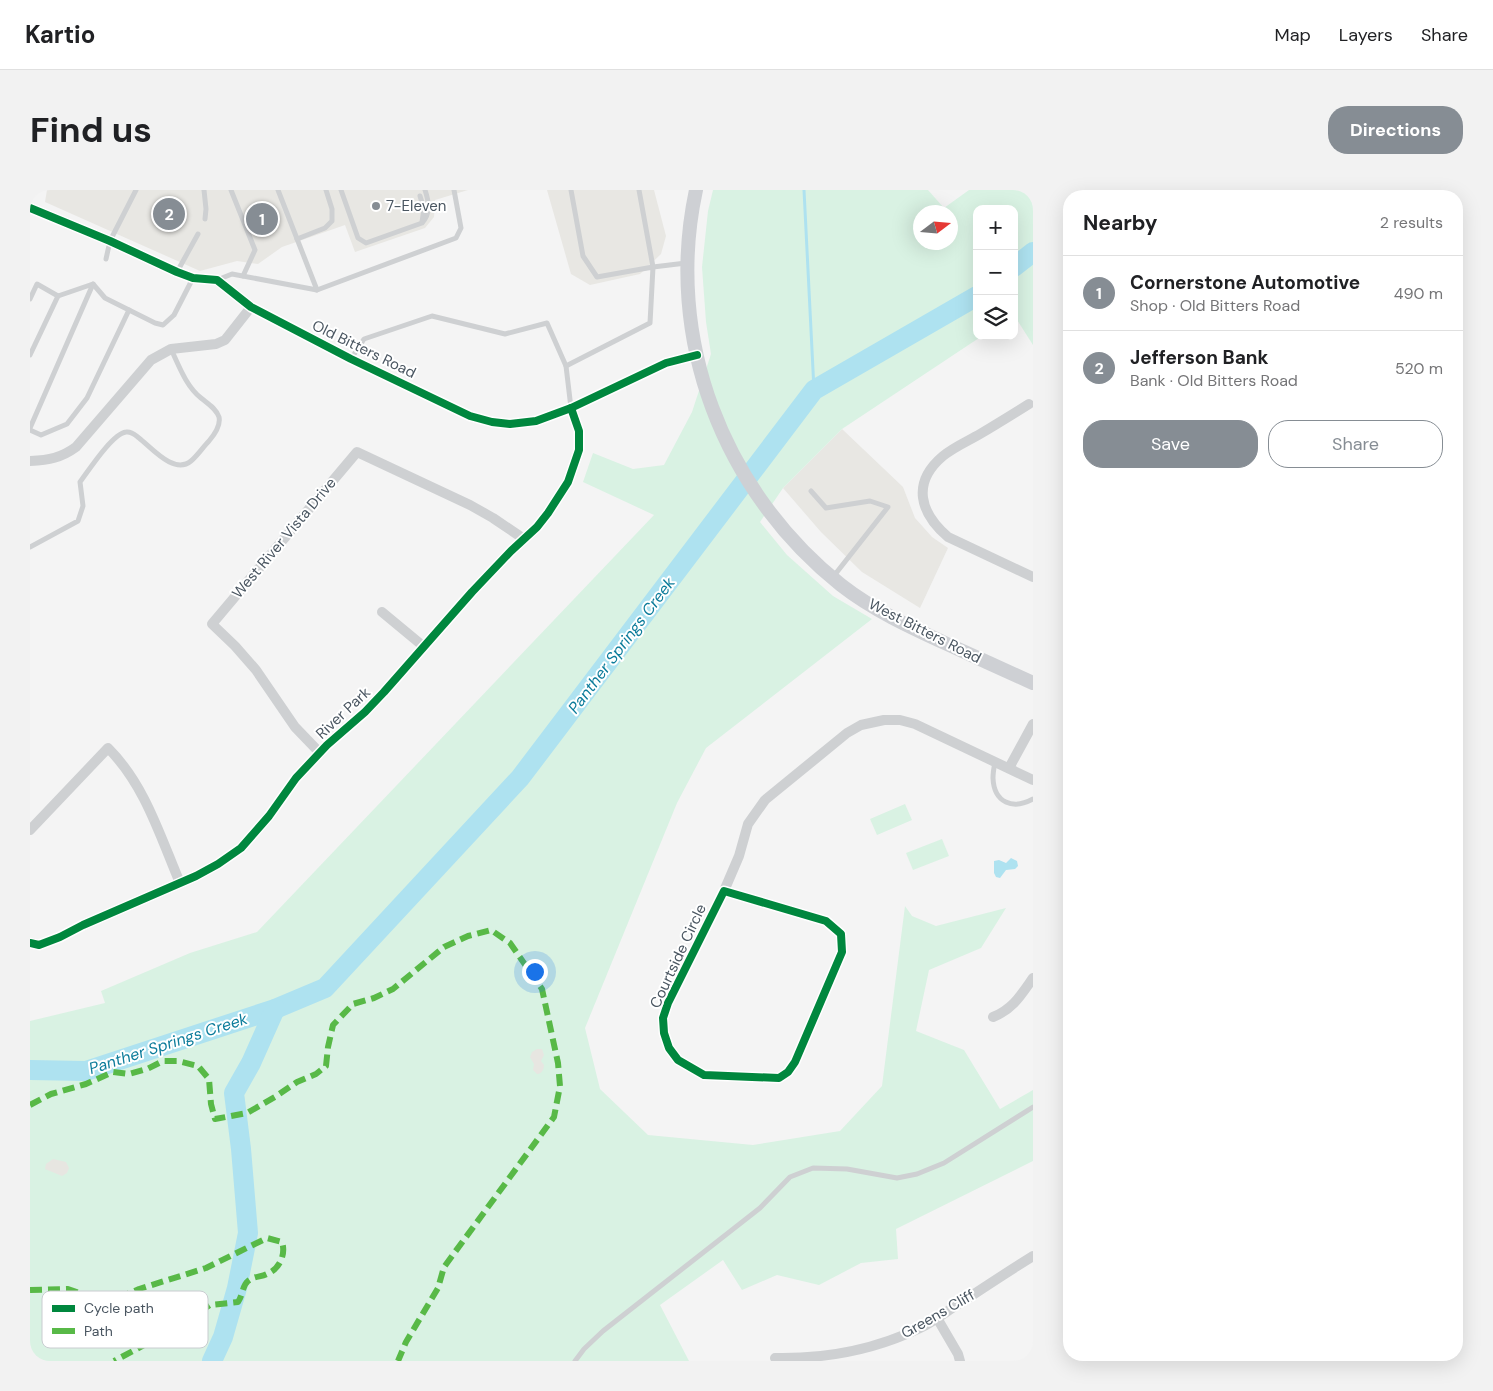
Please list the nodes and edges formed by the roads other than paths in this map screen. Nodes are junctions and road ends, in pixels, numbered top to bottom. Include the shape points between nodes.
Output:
1 (136, 190) edge
2 (204, 190) edge
3 (231, 190) edge
4 (278, 190) edge
5 (326, 190) edge
6 (341, 190) edge
7 (425, 190) edge
8 (454, 190) edge
9 (571, 190) edge
10 (639, 190) edge
11 (696, 190) edge
12 (420, 196) dead end
13 (31, 211) edge
14 (205, 219) dead end
15 (422, 223) junction
16 (198, 234) dead end
17 (297, 239) junction
18 (110, 241) junction
19 (106, 259) dead end
20 (688, 263) junction
21 (653, 267) junction
22 (177, 272) junction
23 (243, 276) junction
24 (193, 278) junction
25 (217, 280) junction
26 (93, 284) junction
27 (317, 290) junction
28 (58, 296) junction
29 (30, 298) edge
30 (251, 307) junction
31 (129, 310) junction
32 (171, 349) junction
33 (30, 355) edge
34 (697, 355) junction
35 (352, 359) junction
36 (566, 366) junction
37 (1029, 404) dead end
38 (571, 408) junction
39 (30, 429) edge
40 (30, 461) edge
41 (811, 491) dead end
42 (524, 539) junction
43 (30, 547) edge
44 (832, 577) junction
45 (1033, 577) edge
46 (382, 612) dead end
47 (423, 646) junction
48 (1033, 683) edge
49 (1033, 724) edge
50 (320, 753) junction
51 (995, 761) junction
52 (1009, 768) junction
53 (1031, 776) edge
54 (1033, 799) edge
55 (30, 830) edge
56 (180, 884) junction
57 (724, 891) junction
58 (30, 943) edge
59 (1033, 978) edge
60 (993, 1017) dead end
61 (1033, 1107) edge
62 (1033, 1256) edge
63 (937, 1318) junction
64 (775, 1358) dead end
65 (575, 1361) edge
66 (960, 1361) edge

1 - 18 lane
2 - 14 lane
3 - 23 lane via 254,250
4 - 17 lane
5 - 17 lane via 332,221 325,228
6 - 15 lane via 358,238 366,243
7 - 15 lane via 429,207
8 - 27 lane via 461,228 456,238
9 - 21 lane via 583,256 597,277
10 - 21 lane
11 - 20 main road, West Bitters Road
12 - 15 lane via 424,209
13 - 18 street
16 - 22 lane
17 - 27 lane
18 - 19 lane
18 - 22 street
20 - 21 lane
20 - 34 main road, West Bitters Road via 690,322
21 - 36 lane via 650,323
22 - 24 street
23 - 25 lane via 232,274
23 - 27 lane
24 - 25 street
24 - 31 lane via 174,315 163,325
25 - 30 street, Old Bitters Road
26 - 28 lane
26 - 31 lane via 105,298
26 - 39 lane
28 - 29 lane via 37,284
28 - 33 lane
30 - 32 street via 225,340
30 - 35 street, Old Bitters Road
31 - 39 lane via 87,398 67,424 41,435
32 - 40 street via 151,360 76,447 56,459
32 - 43 lane via 188,383 219,416 214,435 184,465 165,459 132,432 124,432 115,438 80,482 83,506 78,521
34 - 38 street, Old Bitters Road via 666,364
34 - 44 main road, West Bitters Road via 704,384 735,461 772,516
35 - 36 lane via 364,339 432,316 505,334 547,323
35 - 38 street, Old Bitters Road via 470,416 492,422 536,421
36 - 38 lane
37 - 45 street via 944,456 931,469 924,486 923,503 928,516 948,537
38 - 42 street, River Park via 579,431 579,450 568,482 548,513
41 - 44 lane via 826,508 870,501 888,507
42 - 47 street, River Park
42 - 50 street, West River Vista Drive via 470,505 357,452 212,624 256,670 295,727
44 - 48 main road, West Bitters Road via 879,610 914,629
46 - 47 street
47 - 50 street, River Park via 384,692
49 - 52 street
50 - 56 street, River Park via 241,848
51 - 52 street, Courtside Circle
51 - 54 lane via 993,779 1005,802 1024,804
51 - 57 street, Courtside Circle via 915,724 884,720 861,725 760,805 748,824
52 - 53 street, Courtside Circle
55 - 56 street via 108,748 137,784
56 - 58 street, River Park via 60,937 39,944
57 - 57 street, Courtside Circle via 668,1003 664,1033 678,1060 704,1075 779,1078 794,1062 813,1020 842,952 841,934 826,921
59 - 60 street via 1014,1004
61 - 65 lane via 944,1163 917,1174 897,1178 847,1169 813,1168 790,1177 760,1208 603,1331
62 - 63 street, Greens Cliff
63 - 64 street, Greens Cliff via 899,1337 852,1352
63 - 66 street

